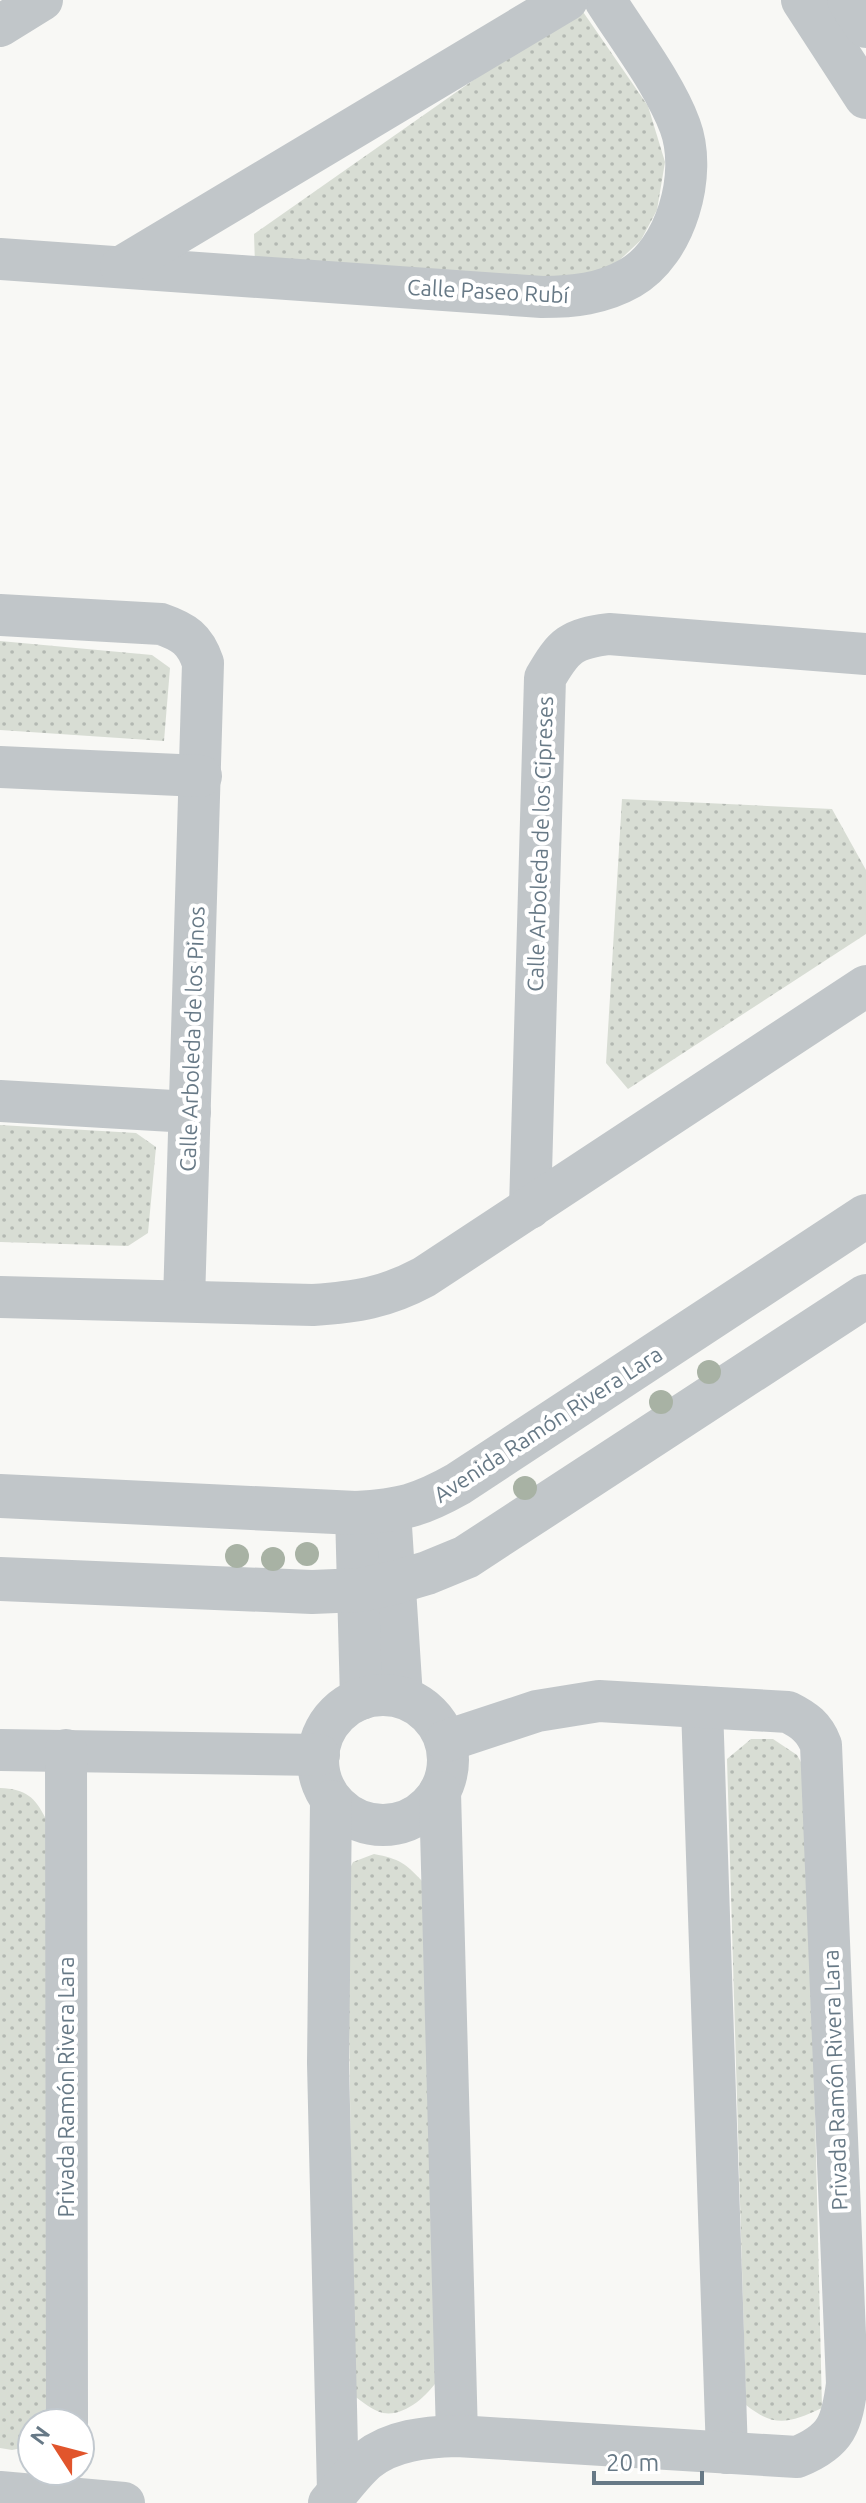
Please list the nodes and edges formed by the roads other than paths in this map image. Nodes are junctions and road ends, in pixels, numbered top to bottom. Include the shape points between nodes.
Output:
1 (42, 0) edge
2 (567, 0) edge
3 (605, 0) edge
4 (803, 0) edge
5 (849, 0) edge
6 (0, 26) edge
7 (866, 26) edge
8 (866, 97) edge
9 (0, 259) edge
10 (121, 267) junction
11 (0, 615) edge
12 (866, 654) edge
13 (0, 767) edge
14 (201, 776) junction
15 (866, 986) edge
16 (0, 1101) edge
17 (190, 1112) junction
18 (530, 1208) junction
19 (866, 1216) edge
20 (866, 1296) edge
21 (0, 1297) edge
22 (184, 1301) junction
23 (0, 1496) edge
24 (373, 1512) junction
25 (0, 1579) edge
26 (376, 1587) junction
27 (382, 1698) junction
28 (702, 1707) junction
29 (446, 1741) junction
30 (0, 1750) edge
31 (66, 1750) junction
32 (319, 1755) junction
33 (440, 1792) junction
34 (331, 1801) junction
35 (67, 2407) edge
36 (457, 2436) junction
37 (727, 2453) junction
38 (42, 2487) edge
39 (77, 2487) edge
40 (0, 2492) edge
41 (334, 2498) edge
42 (124, 2503) edge

1 - 6 street
2 - 10 street
3 - 10 street, Calle Paseo Rubí via 671,105 687,153 688,184 675,223 653,258 633,277 605,290 542,297
4 - 8 street
5 - 7 street
9 - 10 street, Calle Paseo Rubí
11 - 14 street, Calle Arboleda de los Pinos via 161,624 193,640 203,663
12 - 18 street, Calle Arboleda de los Cipreses via 609,634 582,637 560,653 545,678
13 - 14 street
14 - 17 street, Calle Arboleda de los Pinos
15 - 18 street
16 - 17 street
17 - 22 street, Calle Arboleda de los Pinos
18 - 22 street via 424,1277 381,1297 313,1305
19 - 24 street, Avenida Ramón Rivera Lara via 458,1484 426,1502
20 - 26 street via 466,1557
21 - 22 street
23 - 24 street, Avenida Ramón Rivera Lara
24 - 26 street
25 - 26 street via 312,1592
26 - 27 street
27 - 29 street via 416,1703 429,1713
27 - 32 street via 345,1708 332,1720
28 - 29 street, Privada Ramón Rivera Lara via 599,1701 537,1711
28 - 37 street
28 - 37 street, Privada Ramón Rivera Lara via 788,1712 816,1731 821,1745 847,2384 843,2419 819,2448 797,2457
29 - 33 street via 447,1776
30 - 31 street
31 - 32 street
31 - 35 street, Privada Ramón Rivera Lara
32 - 34 street via 319,1772
33 - 34 street via 430,1807 399,1824 364,1823
33 - 36 street
34 - 41 street, Privada Ramón Rivera Lara via 328,2063
36 - 37 street, Privada Ramón Rivera Lara
36 - 41 street, Privada Ramón Rivera Lara via 421,2437 395,2445 367,2460
38 - 40 street
39 - 42 street

